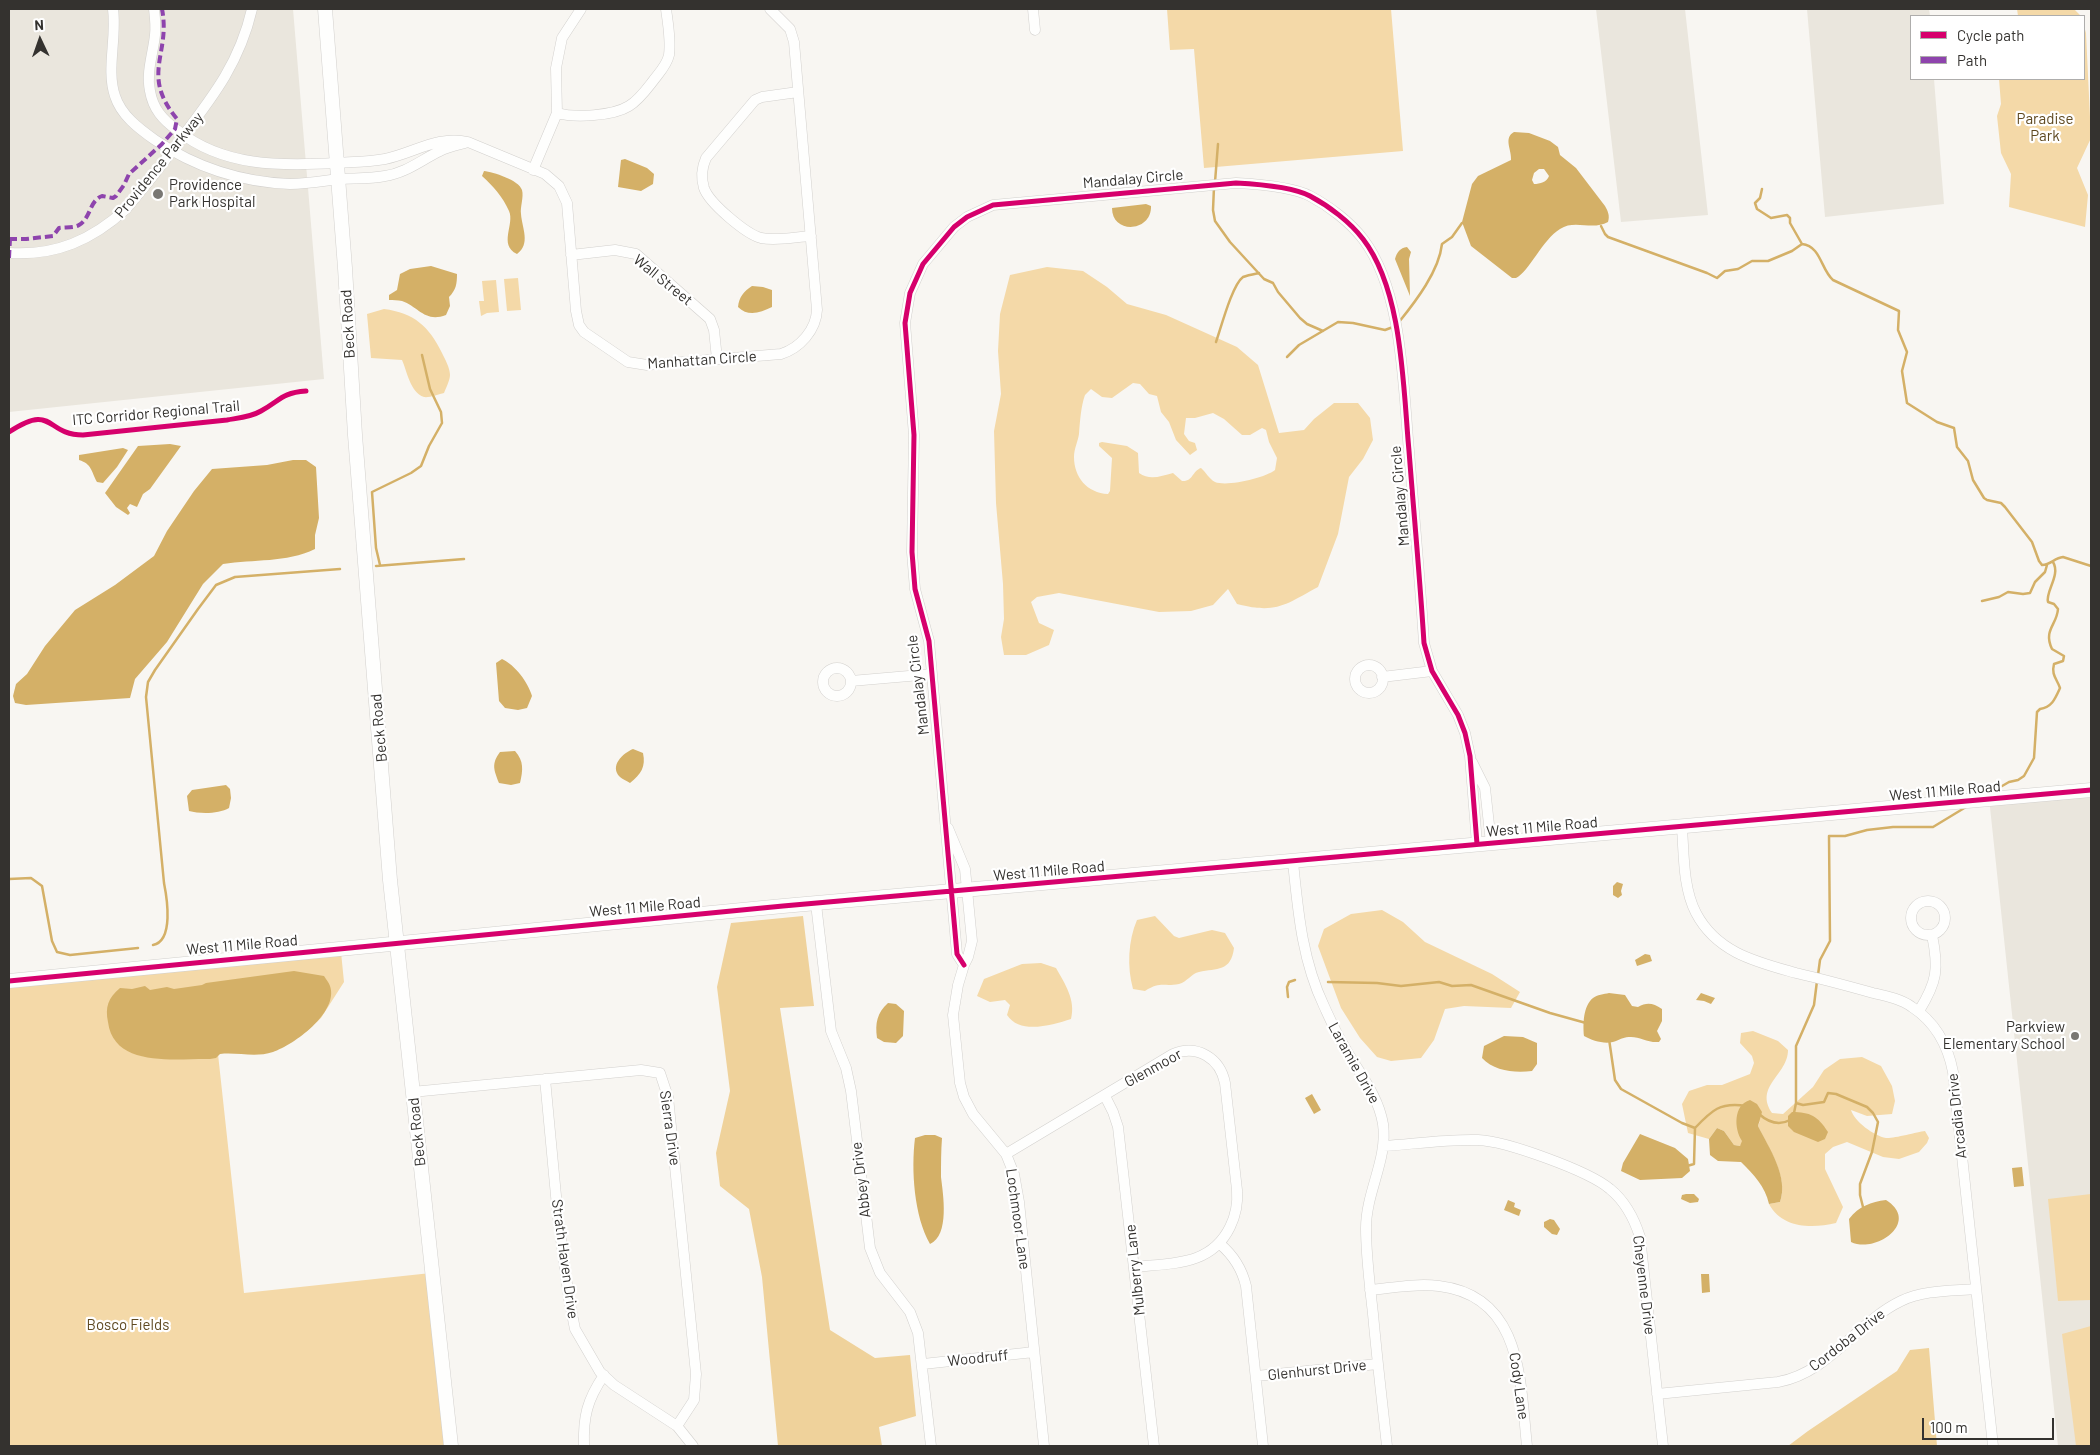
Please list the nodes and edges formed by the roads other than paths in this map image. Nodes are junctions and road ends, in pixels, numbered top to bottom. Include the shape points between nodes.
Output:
1 (113, 9) edge
2 (154, 9) edge
3 (252, 9) edge
4 (325, 9) edge
5 (581, 9) edge
6 (666, 9) edge
7 (770, 9) edge
8 (1033, 9) edge
9 (1035, 30) dead end
10 (798, 92) junction
11 (557, 113) junction
12 (184, 136) junction
13 (468, 142) junction
14 (419, 148) junction
15 (172, 152) junction
16 (391, 157) junction
17 (422, 162) junction
18 (337, 163) junction
19 (533, 170) junction
20 (394, 174) junction
21 (338, 180) junction
22 (811, 236) junction
23 (9, 253) edge
24 (571, 255) junction
25 (717, 359) junction
26 (1432, 671) junction
27 (932, 674) junction
28 (1382, 677) dead end
29 (851, 681) dead end
30 (2091, 790) edge
31 (944, 820) junction
32 (1682, 828) junction
33 (1484, 844) junction
34 (1293, 862) junction
35 (967, 891) junction
36 (952, 892) junction
37 (816, 904) junction
38 (1932, 935) dead end
39 (396, 943) junction
40 (964, 966) junction
41 (9, 980) edge
42 (1919, 1011) junction
43 (545, 1079) junction
44 (412, 1092) junction
45 (1105, 1096) junction
46 (1383, 1146) junction
47 (1006, 1154) junction
48 (1220, 1244) junction
49 (1135, 1267) junction
50 (1976, 1289) junction
51 (1370, 1290) junction
52 (1034, 1352) junction
53 (923, 1364) junction
54 (1378, 1364) junction
55 (604, 1375) junction
56 (1256, 1376) junction
57 (1658, 1394) junction
58 (677, 1426) junction
59 (451, 1446) edge
60 (584, 1446) edge
61 (693, 1446) edge
62 (931, 1446) edge
63 (1044, 1446) edge
64 (1154, 1446) edge
65 (1263, 1446) edge
66 (1387, 1446) edge
67 (1528, 1446) edge
68 (1663, 1446) edge
69 (1993, 1446) edge

1 - 15 street via 115,26 111,70 115,96 130,121
2 - 12 street, Manhattan Circle via 156,33 148,77 150,92 158,112
3 - 12 street, Providence Parkway via 229,72
4 - 18 street, Beck Road
5 - 11 street via 559,48
6 - 11 street via 667,62 630,106 614,112 567,116
7 - 10 street, Manhattan Circle via 793,36
8 - 9 street
10 - 22 street, Manhattan Circle
10 - 22 street via 755,100 706,158 702,177 707,194 751,235 773,239
11 - 19 street
12 - 15 street, Providence Parkway
12 - 18 street, Manhattan Circle via 214,152 254,162
13 - 14 street, Manhattan Circle via 444,140
13 - 17 street via 440,151
13 - 19 street, Manhattan Circle
14 - 16 street, Manhattan Circle
14 - 17 street
15 - 21 street via 207,168 253,180 290,184
15 - 23 street, Providence Parkway via 126,209 96,232 78,243 58,249 30,254
16 - 18 street, Manhattan Circle
16 - 20 street
17 - 20 street
18 - 21 street, Beck Road
19 - 24 street, Manhattan Circle via 545,174 564,193
20 - 21 street
21 - 39 street, Beck Road
22 - 25 street, Manhattan Circle via 817,310 812,329 789,351
24 - 25 street, Wall Street via 615,250 636,254 710,319
24 - 25 street, Manhattan Circle via 579,325 619,357 647,365
26 - 27 street, Mandalay Circle via 1424,643 1400,354 1388,288 1375,257 1341,217 1309,195 1262,184 1236,183 993,205 954,227 923,264 910,293 905,323 914,435 912,552 915,589 929,641
26 - 28 street
26 - 33 street, Mandalay Circle via 1458,715 1470,756 1485,788
27 - 29 street
27 - 31 street, Mandalay Circle
30 - 32 street, West 11 Mile Road
31 - 35 street, Lochmoor Lane via 963,862
31 - 36 street, Mandalay Circle
32 - 33 street, West 11 Mile Road
32 - 42 street, Arcadia Drive via 1686,876 1693,905 1703,924 1722,945 1757,963 1895,999
33 - 34 street, West 11 Mile Road
34 - 35 street, West 11 Mile Road
34 - 46 street, Laramie Drive via 1299,919 1316,987 1344,1046 1377,1102 1383,1124
35 - 36 street, West 11 Mile Road
35 - 40 street, Lochmoor Lane via 972,945
36 - 37 street, West 11 Mile Road
36 - 40 street, Mandalay Circle via 957,954
37 - 39 street, West 11 Mile Road
37 - 53 street, Abbey Drive via 830,1031 850,1085 870,1248 880,1273 913,1317
38 - 42 street via 1936,973 1930,993
39 - 41 street, West 11 Mile Road
39 - 44 street, Beck Road
40 - 47 street, Lochmoor Lane via 953,1015 961,1089 973,1114
42 - 50 street, Arcadia Drive via 1940,1036 1950,1060
43 - 44 street, Sierra Drive
43 - 55 street, Strath Haven Drive via 569,1299 576,1329 589,1356
43 - 58 street, Sierra Drive via 641,1070 660,1073 664,1082 696,1374 694,1400
44 - 59 street, Beck Road
45 - 47 street, Glenmoor
45 - 48 street, Glenmoor via 1182,1050 1199,1052 1216,1062 1225,1083 1238,1197 1234,1218
45 - 49 street, Mulberry Lane via 1118,1127
46 - 51 street, Laramie Drive via 1366,1214
46 - 57 street, Cheyenne Drive via 1478,1140 1500,1143 1588,1175 1615,1193 1628,1209 1640,1237
47 - 52 street, Lochmoor Lane via 1017,1188
48 - 49 street via 1189,1261
48 - 56 street via 1233,1258 1244,1280
49 - 64 street, Mulberry Lane
50 - 57 street, Cordoba Drive via 1924,1294 1900,1301 1822,1362 1797,1377 1778,1382
50 - 69 street, Arcadia Drive
51 - 54 street, Laramie Drive
51 - 67 street, Cody Lane via 1437,1286 1465,1293 1489,1307 1504,1326 1515,1350
52 - 53 street, Woodruff
52 - 63 street, Lochmoor Lane
53 - 62 street, Abbey Drive
54 - 56 street, Glenhurst Drive
54 - 66 street, Laramie Drive
55 - 58 street, Strath Haven Drive
55 - 60 street via 592,1393 586,1412
56 - 65 street
57 - 68 street, Cheyenne Drive
58 - 61 street, Strath Haven Drive

